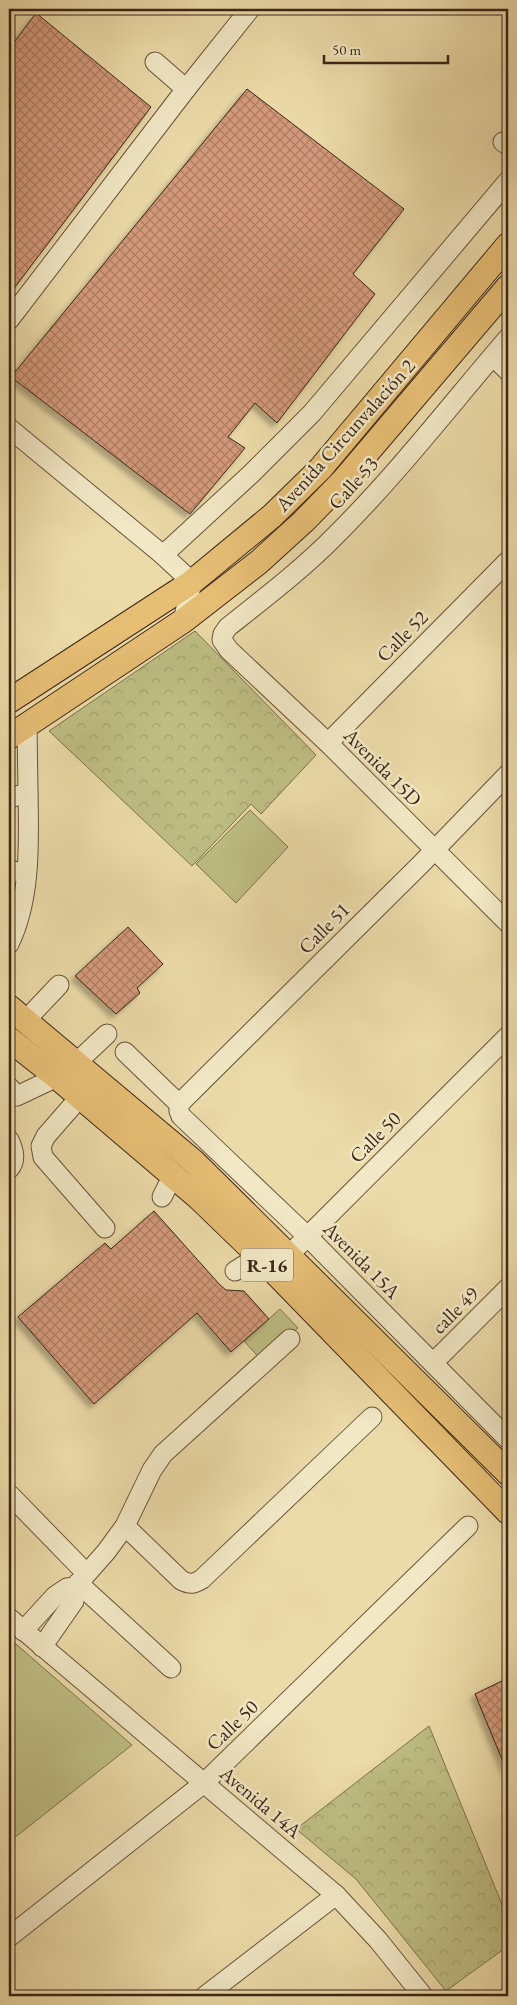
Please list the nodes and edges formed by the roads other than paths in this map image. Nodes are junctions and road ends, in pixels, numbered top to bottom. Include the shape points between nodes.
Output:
1 (250, 9) edge
2 (155, 62) dead end
3 (186, 89) junction
4 (508, 181) edge
5 (508, 245) edge
6 (508, 287) edge
7 (9, 320) edge
8 (508, 338) edge
9 (493, 356) junction
10 (508, 371) edge
11 (9, 428) edge
12 (163, 555) junction
13 (508, 561) edge
14 (192, 582) junction
15 (183, 621) junction
16 (224, 644) joint
17 (9, 701) edge
18 (18, 732) edge
19 (328, 744) junction
20 (508, 774) edge
21 (28, 793) junction
22 (9, 798) edge
23 (435, 850) junction
24 (17, 872) edge
25 (508, 923) edge
26 (9, 944) edge
27 (59, 984) dead end
28 (17, 1014) edge
29 (107, 1034) dead end
30 (508, 1036) edge
31 (9, 1039) edge
32 (125, 1052) dead end
33 (66, 1071) junction
34 (12, 1094) edge
35 (80, 1097) junction
36 (180, 1110) junction
37 (9, 1140) edge
38 (9, 1169) edge
39 (173, 1175) junction
40 (162, 1197) dead end
41 (105, 1228) dead end
42 (308, 1236) junction
43 (273, 1261) junction
44 (235, 1271) dead end
45 (508, 1288) edge
46 (290, 1339) dead end
47 (433, 1363) junction
48 (372, 1417) dead end
49 (508, 1439) edge
50 (508, 1473) edge
51 (9, 1494) edge
52 (508, 1512) edge
53 (125, 1526) junction
54 (468, 1526) dead end
55 (80, 1581) junction
56 (9, 1618) edge
57 (23, 1631) junction
58 (42, 1648) junction
59 (171, 1668) dead end
60 (204, 1784) junction
61 (336, 1895) junction
62 (9, 1936) edge
63 (206, 1996) edge
64 (423, 1996) edge

1 - 3 street
2 - 3 street
3 - 7 street
4 - 12 street via 312,413
5 - 14 main road, Avenida Circunvalación 2 via 304,485 259,528
6 - 15 main road, Avenida Circunvalación 2 via 330,496 259,562
8 - 9 street, Calle 53
9 - 10 street
9 - 16 street, Calle 53 via 338,534 294,575 228,627 223,634
11 - 12 street
12 - 14 street
13 - 19 street, Calle 52
14 - 15 street
14 - 17 main road, Avenida Circunvalación 2
15 - 18 main road, Avenida Circunvalación 2
16 - 19 street, Avenida 15D
18 - 21 street
19 - 23 street, Avenida 15D
20 - 23 street, Calle 51
21 - 22 street
21 - 24 street via 29,836
23 - 25 street, Avenida 15D
23 - 36 street, Calle 51
24 - 26 street via 21,911
27 - 28 street
28 - 33 main road, R-16
29 - 33 street
30 - 42 street, Calle 50
31 - 33 main road, R-16
32 - 36 street, Avenida 15A
33 - 34 street
33 - 35 main road, R-16
33 - 43 main road, R-16 via 194,1162
35 - 39 main road, R-16
35 - 41 street via 46,1136 41,1146 43,1157
36 - 42 street, Avenida 15A
37 - 38 street via 14,1149
39 - 40 street
39 - 43 main road, R-16
42 - 43 street, Calle 50
42 - 47 street, Avenida 15A
43 - 44 street, Calle 50
43 - 50 main road, R-16
43 - 52 main road, R-16
45 - 47 street, calle 49
46 - 53 street via 163,1454
47 - 49 street, Avenida 15A
48 - 53 street via 196,1583 181,1580
51 - 55 street
53 - 55 street
54 - 60 street, Calle 50
55 - 57 street via 55,1596
55 - 58 street via 74,1601
55 - 59 street
56 - 57 street, Avenida 14A
57 - 58 street, Avenida 14A
58 - 60 street, Avenida 14A
60 - 61 street, Avenida 14A
60 - 62 street, Calle 50
61 - 63 street
61 - 64 street, Avenida 14A

